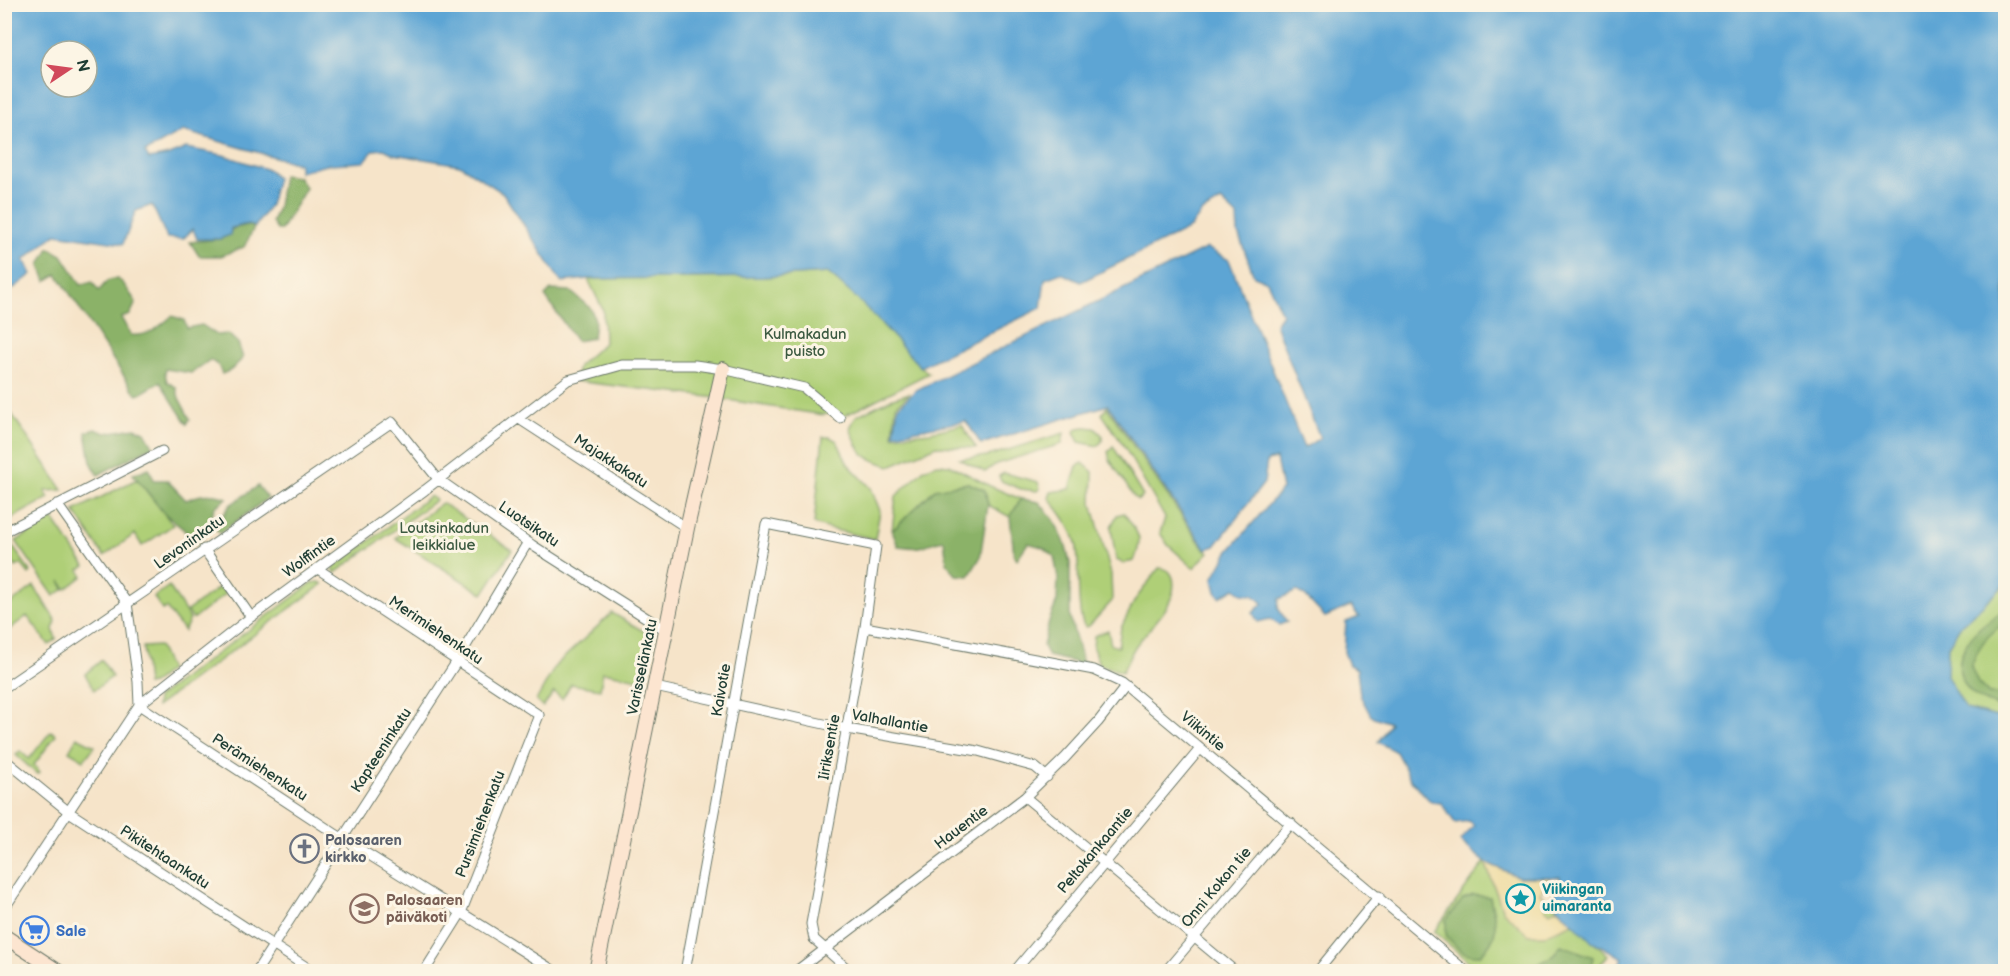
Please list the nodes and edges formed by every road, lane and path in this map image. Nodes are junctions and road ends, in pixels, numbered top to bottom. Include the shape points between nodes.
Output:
1 (723, 369) junction
2 (840, 418) dead end
3 (519, 419) junction
4 (392, 422) joint
5 (162, 451) dead end
6 (438, 480) junction
7 (57, 504) junction
8 (687, 528) junction
9 (4, 532) edge
10 (528, 542) junction
11 (876, 546) joint
12 (204, 549) junction
13 (318, 569) junction
14 (127, 603) junction
15 (251, 617) junction
16 (866, 627) junction
17 (667, 631) junction
18 (457, 661) junction
19 (1126, 686) junction
20 (655, 687) junction
21 (4, 688) edge
22 (139, 705) junction
23 (734, 705) junction
24 (539, 716) joint
25 (847, 729) junction
26 (1200, 749) junction
27 (4, 759) edge
28 (1047, 777) junction
29 (1025, 797) junction
30 (69, 812) junction
31 (1291, 823) junction
32 (342, 838) junction
33 (1103, 863) junction
34 (1379, 896) junction
35 (4, 909) edge
36 (461, 913) junction
37 (4, 936) edge
38 (1194, 937) junction
39 (273, 945) junction
40 (825, 948) junction
41 (59, 972) edge
42 (256, 972) edge
43 (314, 972) edge
44 (423, 972) edge
45 (556, 972) edge
46 (596, 972) edge
47 (685, 972) edge
48 (795, 972) edge
49 (851, 972) edge
50 (1014, 972) edge
51 (1165, 972) edge
52 (1236, 972) edge
53 (1317, 972) edge
54 (1467, 972) edge

1 - 2 street, Wolffintie via 804,388
1 - 3 street, Wolffintie via 622,365 568,380
1 - 8 street, Varisselänkatu
3 - 6 street, Wolffintie
3 - 8 street, Majakkakatu
4 - 6 street, Luotsikatu
4 - 12 street, Levoninkatu
5 - 7 street
6 - 10 street, Luotsikatu
6 - 13 street, Wolffintie
7 - 9 street
7 - 14 street
8 - 17 street, Varisselänkatu
10 - 17 street, Luotsikatu
10 - 18 street, Kapteeninkatu
11 - 16 street, Iiriksentie
11 - 23 street, Kaivotie via 766,524
12 - 14 street, Levoninkatu
12 - 15 street
13 - 15 street, Wolffintie
13 - 18 street, Merimiehenkatu
14 - 21 street, Levoninkatu
14 - 22 street
15 - 22 street, Wolffintie
16 - 19 street, Viikintie via 1094,670
16 - 25 street, Iiriksentie
17 - 20 street, Varisselänkatu
18 - 24 street, Merimiehenkatu
18 - 32 street, Kapteeninkatu
19 - 26 street, Viikintie
19 - 28 street, Hauentie
20 - 23 street, Valhallantie
20 - 46 street, Varisselänkatu
22 - 30 street, Wolffintie
22 - 32 street, Perämiehenkatu
23 - 25 street, Valhallantie
23 - 47 street, Kaivotie
24 - 36 street, Pursimiehenkatu
25 - 28 street, Valhallantie via 978,751 1035,767
25 - 40 street, Iiriksentie via 811,924 814,939
26 - 31 street, Viikintie
26 - 33 street, Peltokankaantie
27 - 30 street, Pikitehtaankatu
28 - 29 street, Hauentie
29 - 33 street
29 - 40 street, Hauentie
30 - 35 street, Wolffintie
30 - 39 street, Pikitehtaankatu
31 - 34 street, Viikintie
31 - 38 street, Onni Kokon tie
32 - 36 street, Perämiehenkatu
32 - 39 street, Kapteeninkatu
33 - 38 street
33 - 50 street, Peltokankaantie
34 - 53 street
34 - 54 street, Viikintie
36 - 44 street, Pursimiehenkatu
36 - 45 street, Perämiehenkatu
37 - 41 street
38 - 51 street, Onni Kokon tie
38 - 52 street
39 - 42 street, Kapteeninkatu
39 - 43 street, Pikitehtaankatu
40 - 48 street, Hauentie
40 - 49 street, Iiriksentie

